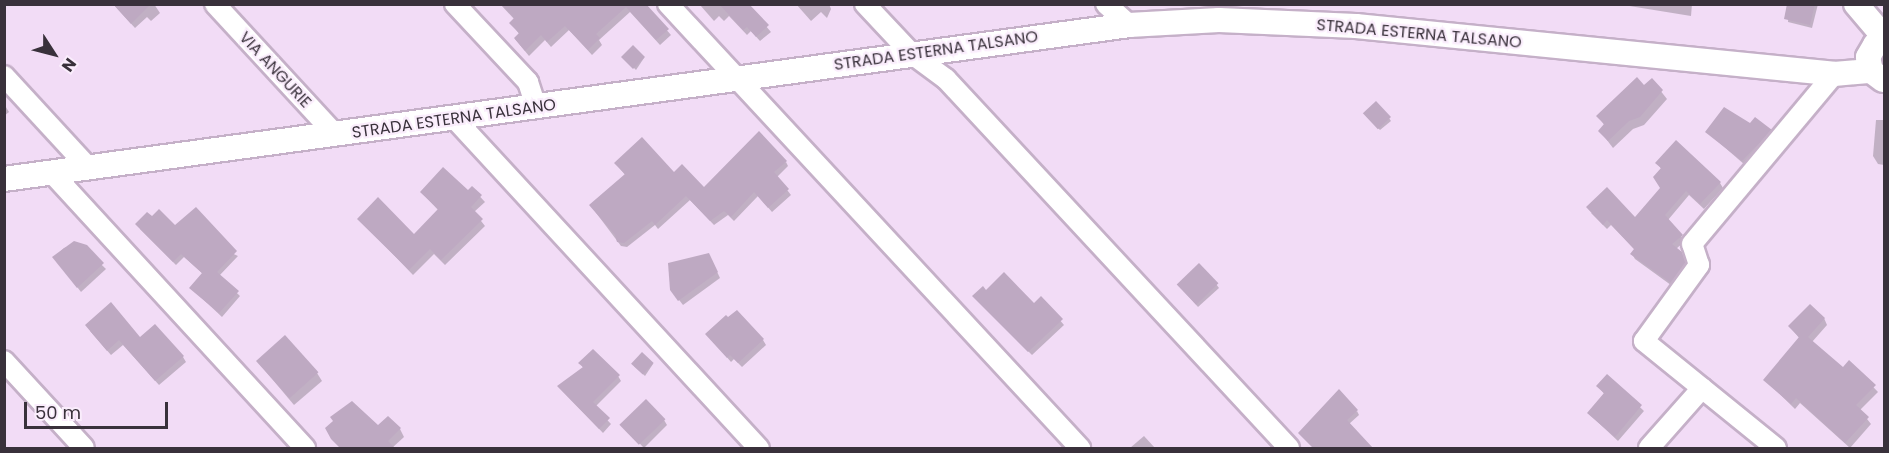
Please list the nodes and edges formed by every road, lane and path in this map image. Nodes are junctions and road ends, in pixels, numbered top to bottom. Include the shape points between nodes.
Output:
1 (214, 4) edge
2 (456, 4) edge
3 (668, 4) edge
4 (865, 4) edge
5 (1106, 4) edge
6 (1856, 4) edge
7 (1129, 25) junction
8 (1884, 39) edge
9 (912, 54) junction
10 (1834, 74) junction
11 (4, 76) edge
12 (1878, 76) edge
13 (737, 79) junction
14 (536, 107) junction
15 (455, 119) junction
16 (336, 135) junction
17 (89, 168) junction
18 (52, 173) junction
19 (4, 180) edge
20 (4, 361) edge
21 (1702, 388) junction
22 (84, 448) edge
23 (305, 448) edge
24 (759, 448) edge
25 (1080, 448) edge
26 (1289, 448) edge
27 (1649, 448) edge
28 (1776, 448) edge

1 - 16 street, VIA ANGURIE
2 - 14 street via 528,82
3 - 13 street
4 - 9 street
5 - 7 street
6 - 8 street
7 - 9 street, STRADA ESTERNA TALSANO
7 - 10 street, STRADA ESTERNA TALSANO via 1219,20 1356,26
8 - 12 street via 1871,51
9 - 13 street, STRADA ESTERNA TALSANO
9 - 26 street via 946,79
10 - 12 street, STRADA ESTERNA TALSANO
10 - 21 street via 1692,244 1699,265 1644,341
11 - 17 street
13 - 14 street, STRADA ESTERNA TALSANO
13 - 25 street
14 - 15 street, STRADA ESTERNA TALSANO
15 - 16 street, STRADA ESTERNA TALSANO
15 - 24 street
16 - 17 street, STRADA ESTERNA TALSANO
17 - 18 street, STRADA ESTERNA TALSANO
18 - 19 street, STRADA ESTERNA TALSANO
18 - 23 street
20 - 22 street
21 - 27 street
21 - 28 street

